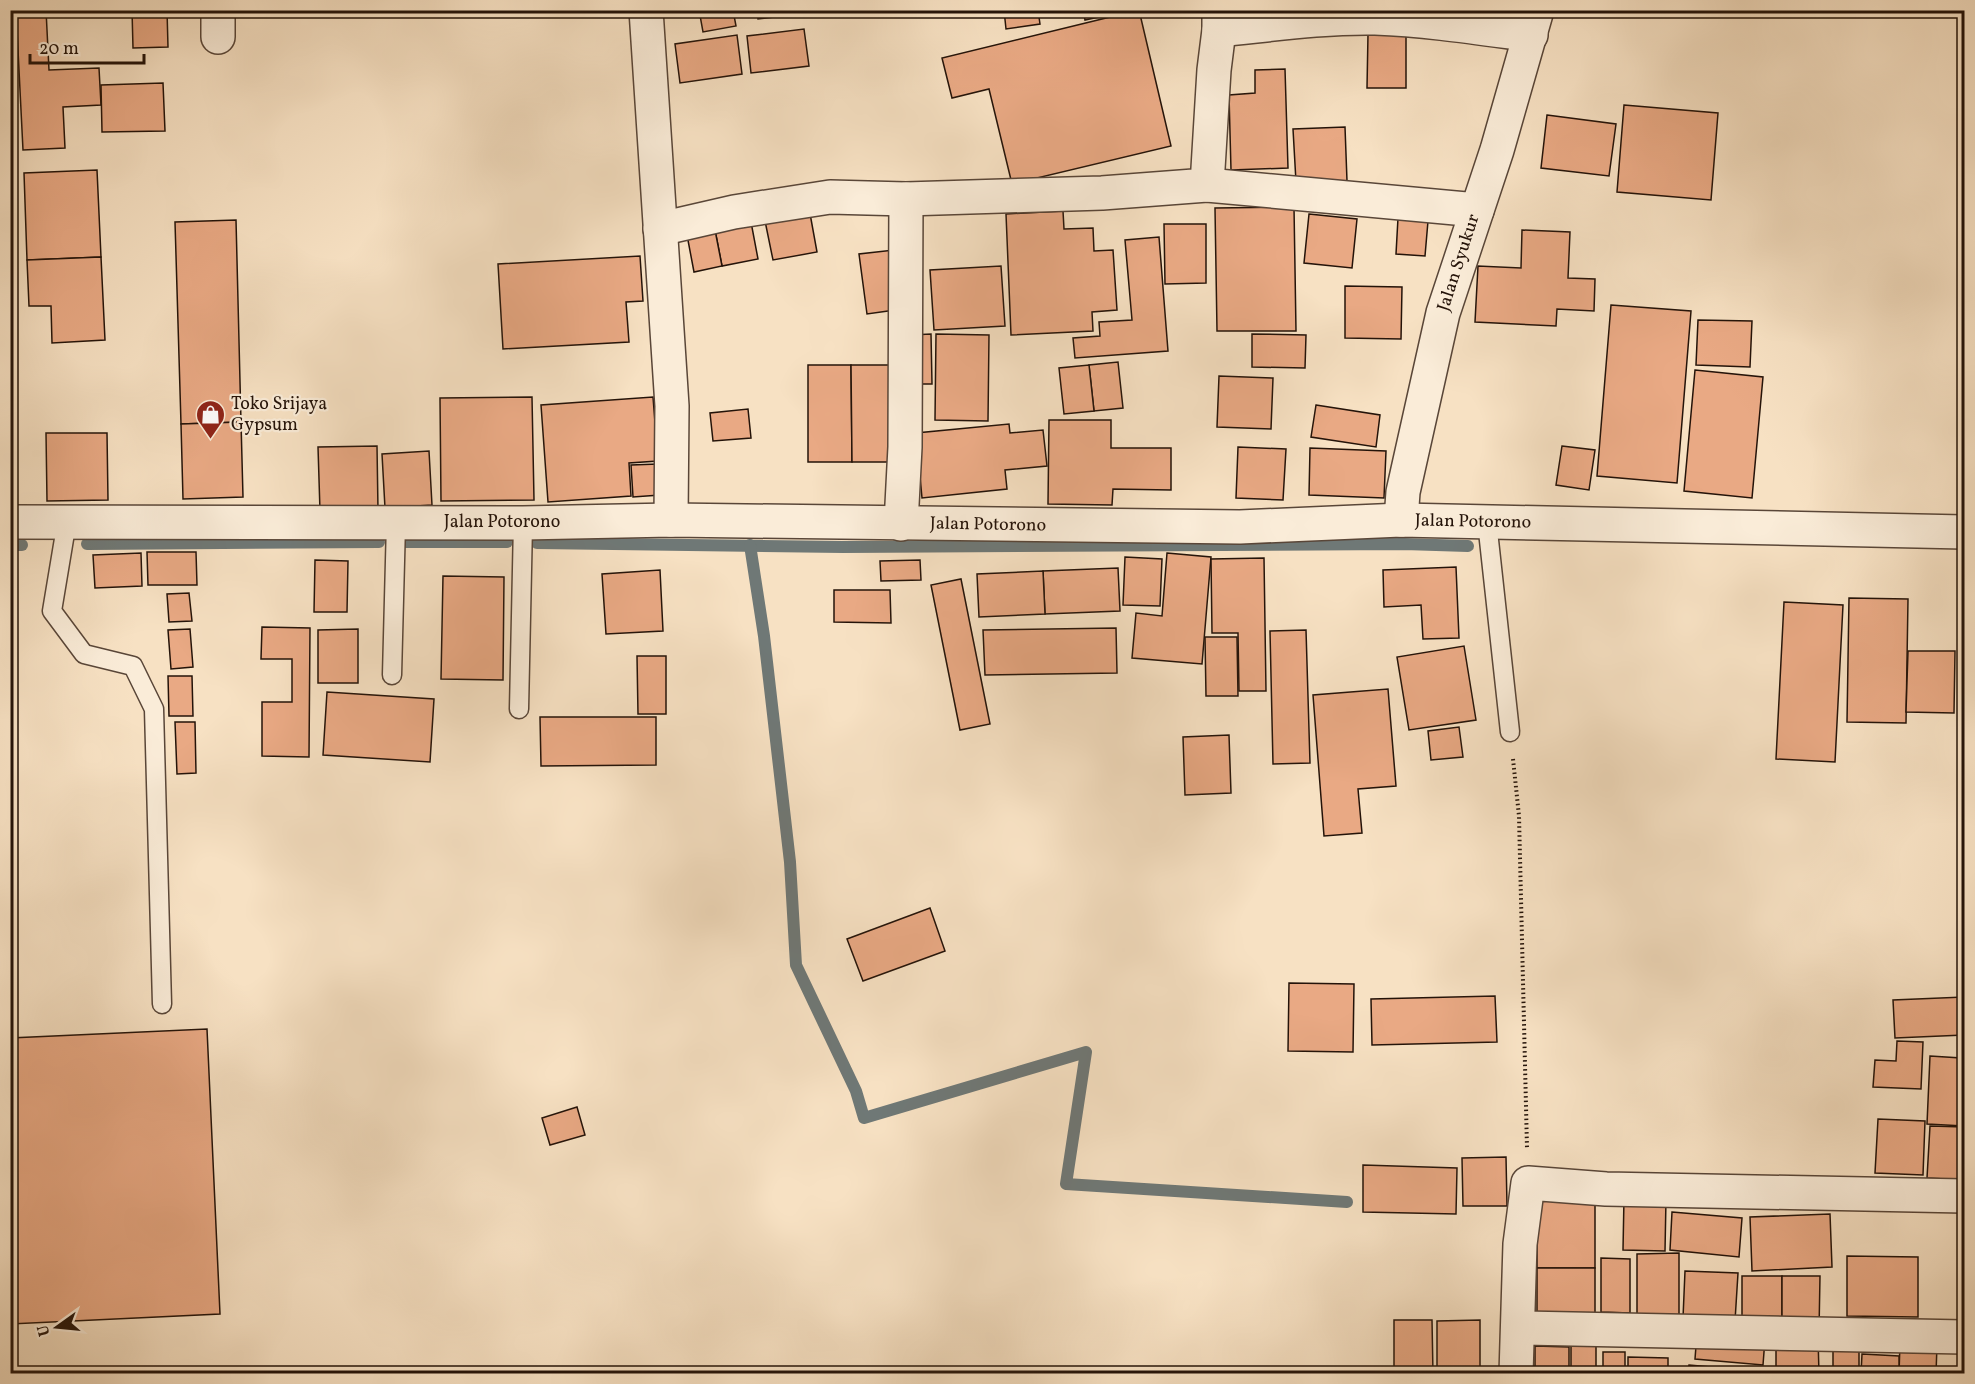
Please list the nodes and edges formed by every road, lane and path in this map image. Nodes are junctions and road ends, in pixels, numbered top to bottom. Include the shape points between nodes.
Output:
1 (646, 10) edge
2 (1219, 20) edge
3 (1534, 23) edge
4 (1207, 185) junction
5 (906, 199) junction
6 (1477, 210) junction
7 (660, 229) junction
8 (671, 520) junction
9 (1401, 520) junction
10 (67, 521) junction
11 (10, 522) edge
12 (1487, 522) junction
13 (396, 523) junction
14 (523, 523) junction
15 (901, 524) junction
16 (1965, 532) edge
17 (392, 675) dead end
18 (519, 709) dead end
19 (1510, 732) joint
20 (162, 1004) dead end
21 (1528, 1183) junction
22 (1965, 1196) edge
23 (1518, 1328) junction
24 (1965, 1338) edge
25 (1516, 1374) edge

1 - 7 street
2 - 3 street via 1373,18
2 - 4 street
3 - 6 street, Jalan Syukur
4 - 5 street via 1102,193
4 - 6 street
5 - 7 street via 830,197 734,212
5 - 15 street
6 - 9 street, Jalan Syukur via 1443,314 1403,492
7 - 8 street via 672,406
8 - 14 street, Jalan Potorono
8 - 15 street, Jalan Potorono
9 - 12 street, Jalan Potorono
9 - 15 street, Jalan Potorono via 1240,527
10 - 11 street, Jalan Potorono
10 - 13 street, Jalan Potorono
10 - 20 lane via 52,611 84,654 133,666 154,709
12 - 16 street, Jalan Potorono
12 - 19 lane
13 - 14 street, Jalan Potorono
13 - 17 lane
14 - 18 lane
19 - 21 path via 1519,816
21 - 22 street via 1606,1189
21 - 23 street via 1520,1244
23 - 24 street
23 - 25 street

